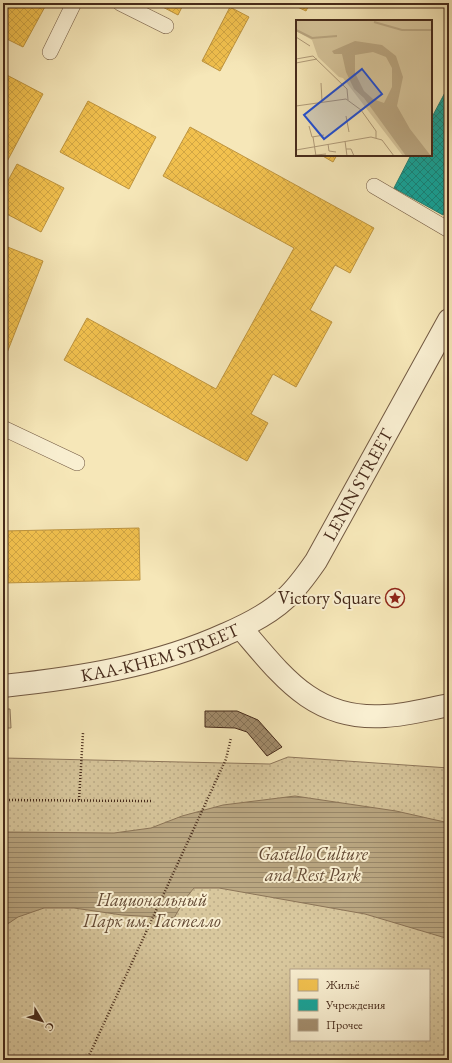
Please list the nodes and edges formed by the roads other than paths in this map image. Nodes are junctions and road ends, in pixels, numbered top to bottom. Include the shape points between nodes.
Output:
1 (74, 3) edge
2 (120, 3) edge
3 (166, 26) dead end
4 (50, 52) dead end
5 (374, 186) dead end
6 (449, 230) edge
7 (449, 320) edge
8 (3, 428) edge
9 (77, 463) dead end
10 (241, 628) junction
11 (3, 686) edge
12 (449, 705) edge

1 - 4 lane
2 - 3 lane
5 - 6 lane
7 - 10 street, LENIN STREET via 329,539 302,581 267,613
8 - 9 lane
10 - 11 street, KAA-KHEM STREET via 208,643 120,669 53,681
10 - 12 street, KAA-KHEM STREET via 285,679 301,692 335,710 360,717 386,716

